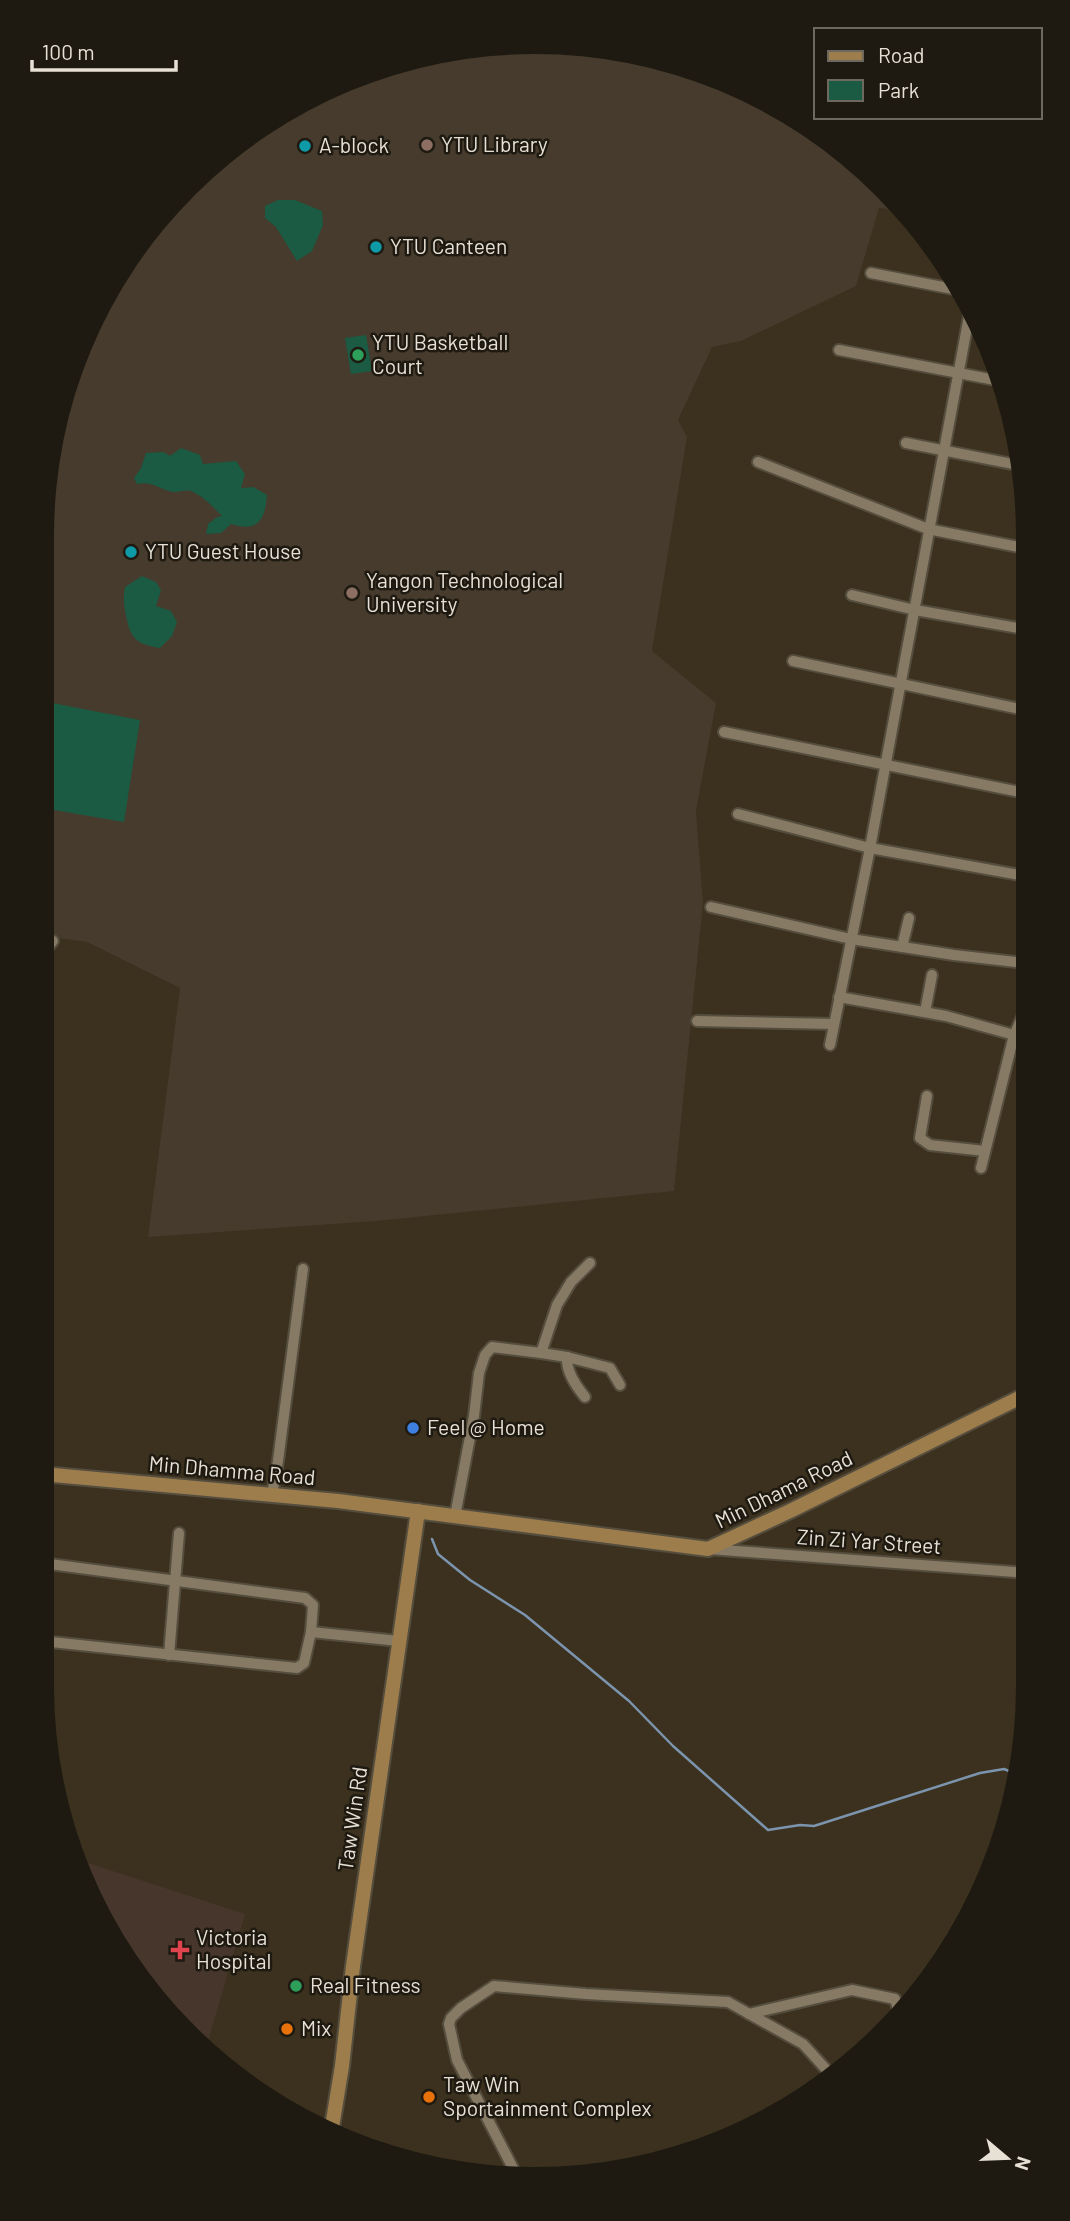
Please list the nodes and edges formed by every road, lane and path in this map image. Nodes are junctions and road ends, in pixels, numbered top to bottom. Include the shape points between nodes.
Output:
1 (871, 273) dead end
2 (947, 288) edge
3 (967, 325) edge
4 (839, 349) dead end
5 (958, 373) junction
6 (989, 378) edge
7 (906, 443) dead end
8 (944, 451) junction
9 (758, 462) dead end
10 (1011, 464) edge
11 (928, 529) junction
12 (1016, 546) edge
13 (852, 595) dead end
14 (915, 610) junction
15 (1016, 628) edge
16 (793, 662) dead end
17 (900, 684) junction
18 (1016, 708) edge
19 (724, 732) dead end
20 (884, 765) junction
21 (1016, 791) edge
22 (738, 814) dead end
23 (870, 848) junction
24 (1016, 874) edge
25 (711, 907) dead end
26 (909, 918) dead end
27 (850, 939) junction
28 (902, 947) junction
29 (1016, 962) edge
30 (932, 975) dead end
31 (839, 997) junction
32 (925, 1012) junction
33 (697, 1021) dead end
34 (834, 1024) junction
35 (1016, 1031) edge
36 (1014, 1035) junction
37 (830, 1045) dead end
38 (928, 1096) dead end
39 (985, 1151) junction
40 (981, 1168) dead end
41 (590, 1263) dead end
42 (303, 1269) dead end
43 (541, 1353) junction
44 (567, 1357) junction
45 (620, 1385) dead end
46 (585, 1397) dead end
47 (1016, 1399) edge
48 (54, 1475) edge
49 (272, 1495) junction
50 (418, 1511) junction
51 (455, 1516) junction
52 (179, 1533) dead end
53 (708, 1549) junction
54 (54, 1565) edge
55 (1016, 1572) edge
56 (176, 1582) junction
57 (311, 1632) junction
58 (399, 1641) junction
59 (54, 1642) edge
60 (169, 1655) junction
61 (896, 2003) edge
62 (749, 2014) junction
63 (826, 2069) edge
64 (333, 2122) edge
65 (511, 2166) edge

1 - 2 street
3 - 5 street
4 - 5 street
5 - 6 street
5 - 8 street
7 - 8 street
8 - 10 street
8 - 11 street
9 - 11 street
11 - 12 street
11 - 14 street
13 - 14 street
14 - 15 street
14 - 17 street
16 - 17 street
17 - 18 street
17 - 20 street
19 - 20 street
20 - 21 street
20 - 23 street
22 - 23 street
23 - 24 street
23 - 27 street
25 - 27 street
26 - 28 street
27 - 28 street
27 - 31 street
28 - 29 street
30 - 32 street
31 - 32 street
31 - 34 street
32 - 36 street
33 - 34 street
34 - 37 street
35 - 36 street
36 - 39 street
38 - 39 street via 920,1138 930,1144
39 - 40 street
41 - 43 street via 557,1305
42 - 49 street
43 - 44 street
43 - 51 street via 492,1347 485,1355
44 - 45 street via 610,1368
44 - 46 street via 575,1384
47 - 53 main road, Min Dhama Road
48 - 49 main road, Min Dhamma Road
49 - 50 main road, Min Dhamma Road
50 - 51 main road, Min Dhama Road
50 - 58 main road, Taw Win Rd
51 - 53 main road, Min Dhama Road
52 - 56 street
53 - 55 street, Zin Zi Yar Street
54 - 56 street
56 - 57 street via 305,1598 313,1605
56 - 60 street
57 - 58 street
57 - 60 street via 304,1663 297,1668
58 - 64 main road, Taw Win Rd
59 - 60 street
61 - 62 street via 895,1998 852,1990
62 - 63 street via 803,2044
62 - 65 street via 728,2002 494,1986 449,2024 457,2060

